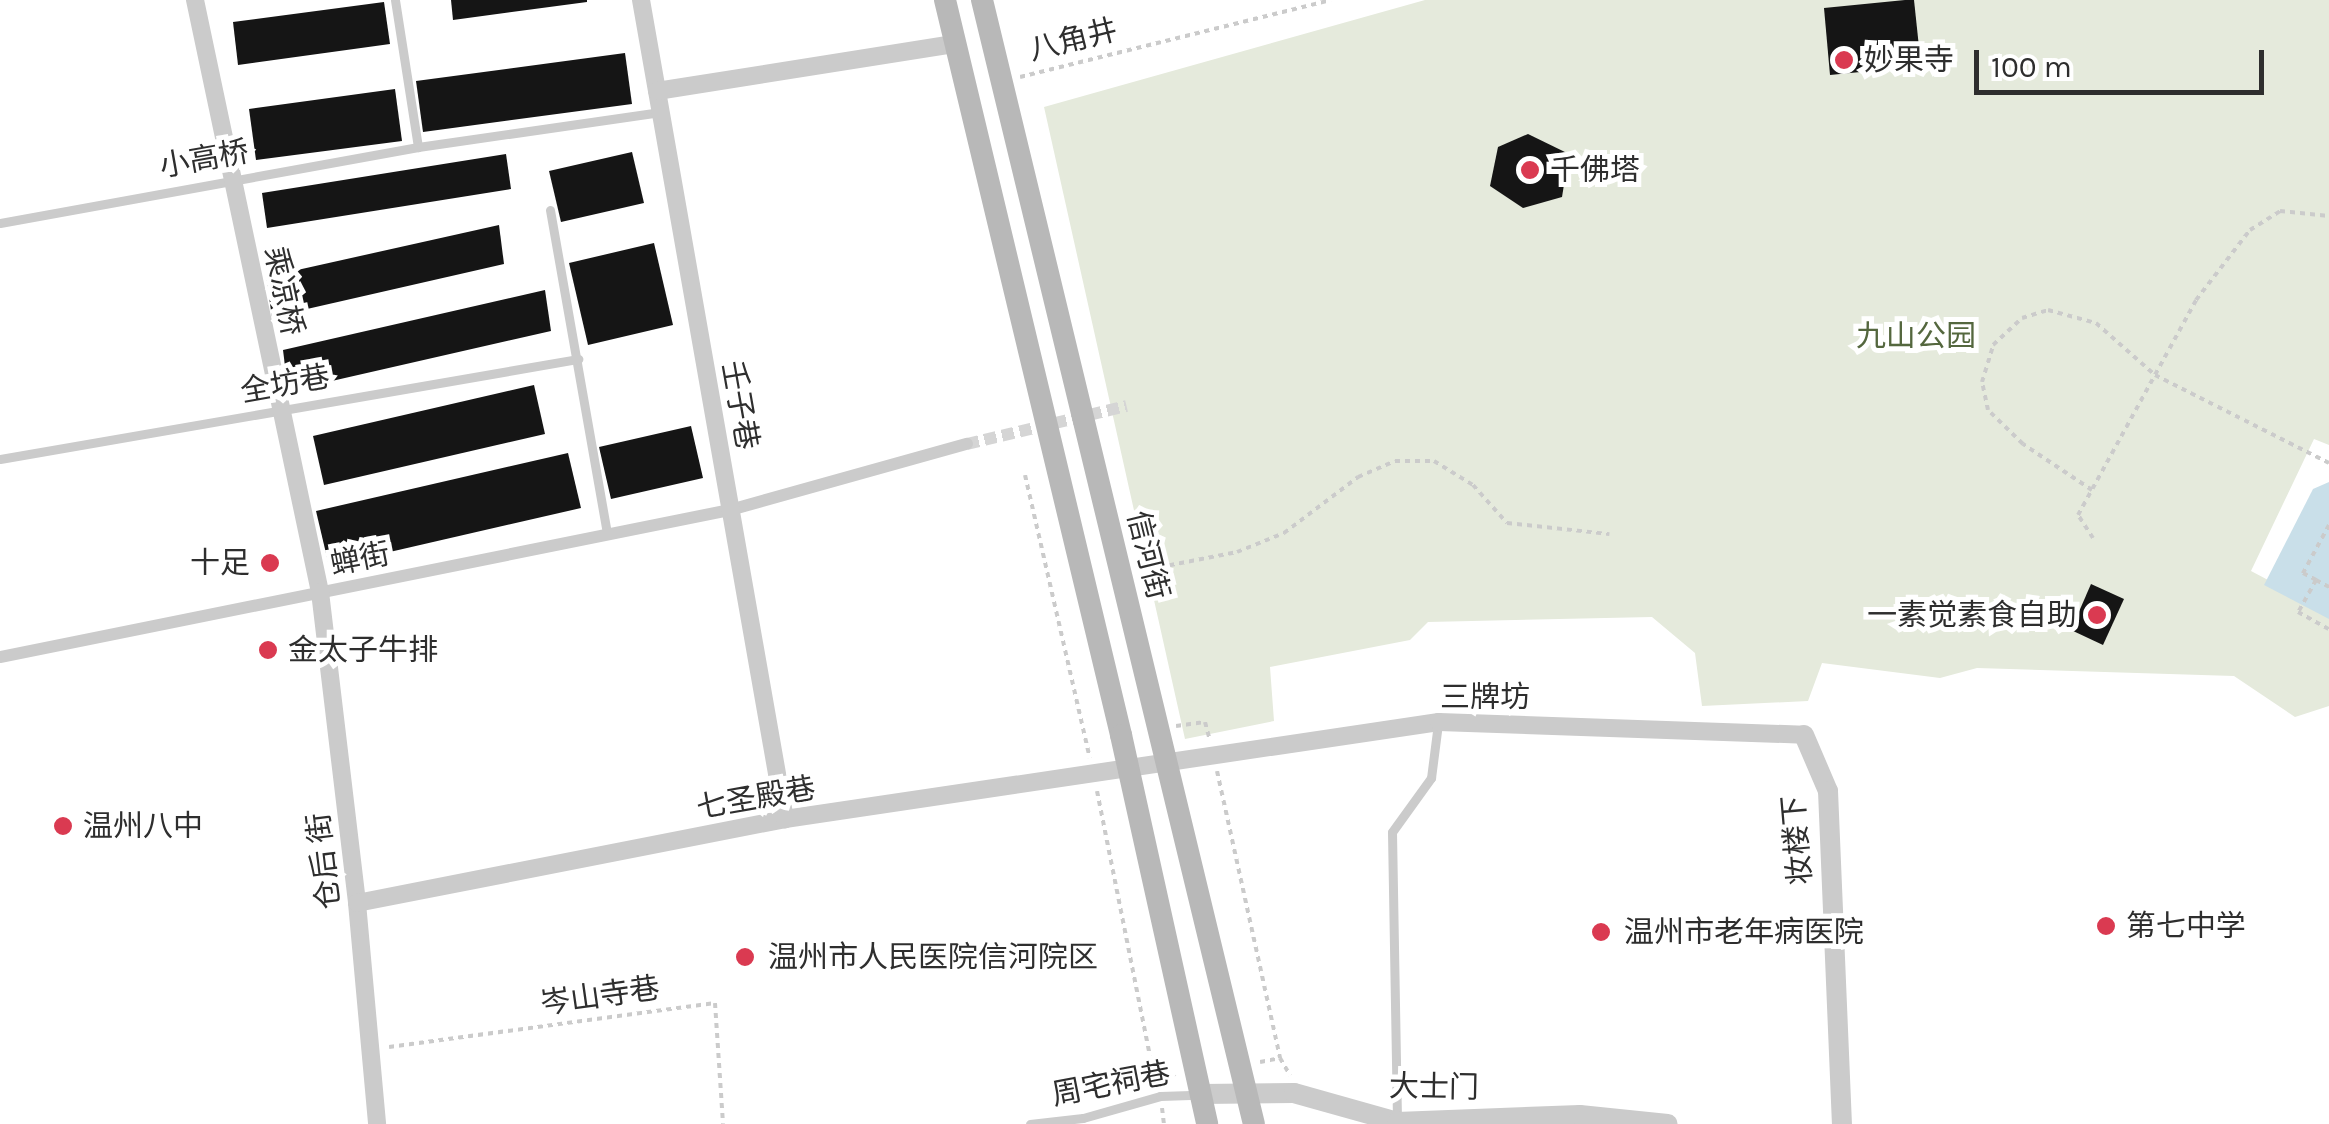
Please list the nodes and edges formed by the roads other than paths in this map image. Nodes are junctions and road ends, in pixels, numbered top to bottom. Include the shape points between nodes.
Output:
1 (195, 0) edge
2 (396, 0) edge
3 (640, 0) edge
4 (945, 0) edge
5 (982, 0) edge
6 (956, 44) junction
7 (656, 91) junction
8 (660, 112) junction
9 (418, 148) junction
10 (232, 178) junction
11 (550, 210) dead end
12 (0, 223) edge
13 (578, 359) junction
14 (282, 410) junction
15 (966, 444) tunnel mouth
16 (0, 459) edge
17 (730, 510) junction
18 (607, 534) junction
19 (320, 592) junction
20 (0, 657) edge
21 (1438, 722) junction
22 (1804, 735) joint
23 (1168, 763) junction
24 (1129, 768) junction
25 (785, 820) junction
26 (357, 903) junction
27 (1247, 1093) junction
28 (1201, 1094) junction
29 (1544, 1120) edge
30 (1397, 1122) edge
31 (377, 1124) edge
32 (1030, 1124) edge
33 (1207, 1124) edge
34 (1254, 1124) edge
35 (1668, 1124) edge
36 (1842, 1124) edge

1 - 10 street, 乘凉桥
2 - 9 lane
3 - 7 street, 壬子巷
4 - 6 main road
5 - 23 main road, 信河街
6 - 7 street
6 - 24 main road
7 - 8 street, 壬子巷
8 - 9 lane, 小高桥
8 - 17 street, 壬子巷
9 - 10 lane, 小高桥
10 - 12 lane, 小高桥
10 - 14 street, 乘凉桥
11 - 13 lane
13 - 14 lane, 全坊巷
13 - 18 lane
14 - 16 lane, 全坊巷
14 - 19 street, 乘凉桥
15 - 17 street, 蝉街
17 - 18 street, 蝉街
17 - 25 street, 壬子巷
18 - 19 street, 蝉街
19 - 20 street, 蝉街
19 - 26 street, 仓后 街
21 - 22 street, 三牌坊
21 - 23 street, 三牌坊
21 - 30 lane via 1431,778 1392,832
22 - 36 street, 妆楼下 via 1828,790
23 - 24 street, 七圣殿巷
23 - 27 main road, 信河街
24 - 25 street, 七圣殿巷
24 - 28 main road
25 - 26 street, 七圣殿巷
26 - 31 street, 仓后 街
27 - 28 street, 大士门
27 - 30 street, 大士门 via 1294,1093
27 - 34 main road, 信河街
28 - 32 lane, 周宅祠巷 via 1160,1096 1083,1118
28 - 33 main road
29 - 30 street, 大士门
29 - 35 street, 大士门 via 1580,1115

